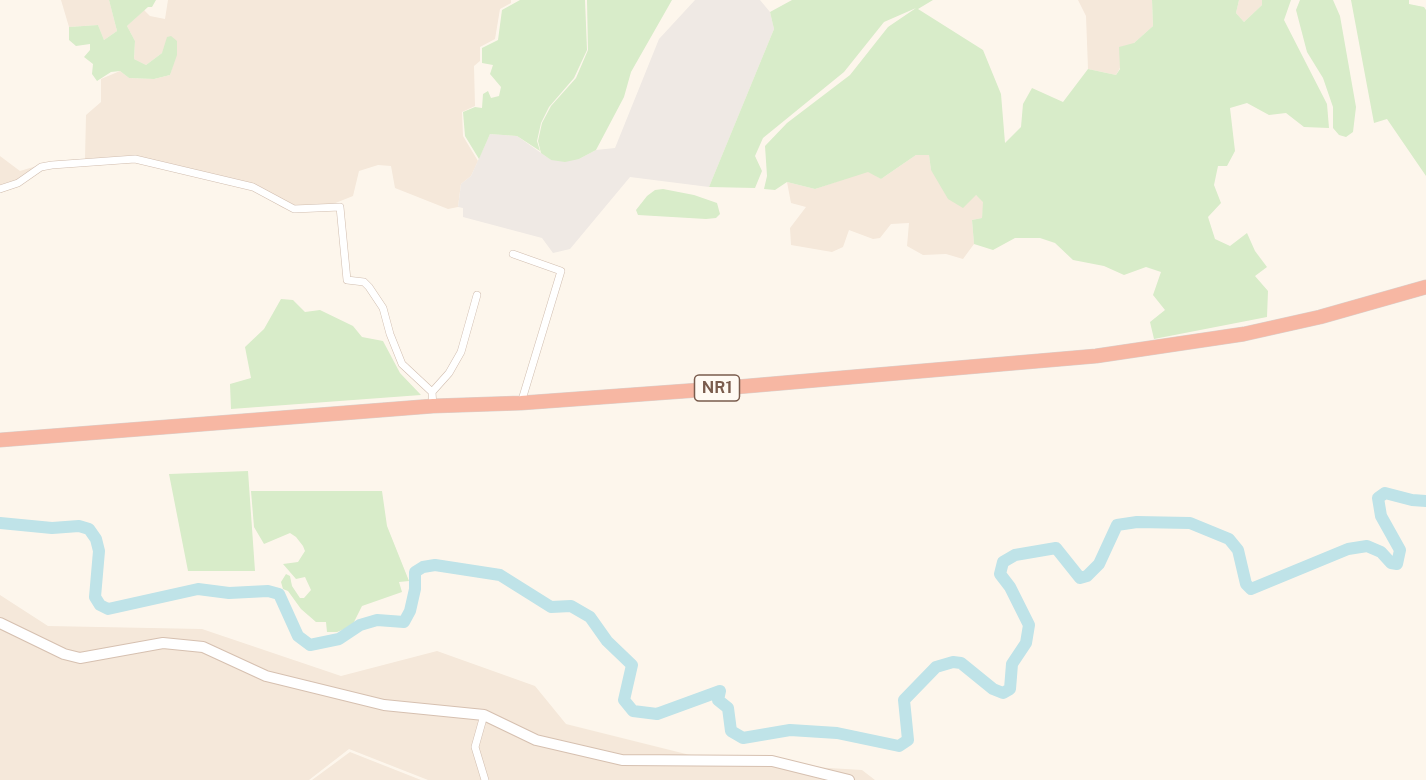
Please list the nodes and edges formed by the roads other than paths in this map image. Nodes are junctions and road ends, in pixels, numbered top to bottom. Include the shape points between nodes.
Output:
1 (0, 189) edge
2 (513, 254) dead end
3 (1426, 287) edge
4 (477, 295) dead end
5 (432, 399) junction
6 (521, 403) junction
7 (0, 440) edge
8 (0, 623) edge
9 (484, 715) junction
10 (485, 780) edge
11 (849, 780) edge

1 - 5 street via 18,183 41,167 135,159 253,187 294,209 340,207 346,280 367,284 383,308 402,364
2 - 6 street via 561,271
3 - 6 highway, NR1 via 1310,319 1162,348 1017,364
4 - 5 street via 461,352
5 - 6 highway, NR1
5 - 7 highway, NR1
8 - 9 main road via 80,658 164,643 186,644 221,653 266,676 384,705
9 - 10 street via 475,747
9 - 11 main road via 537,740 622,760 772,761

